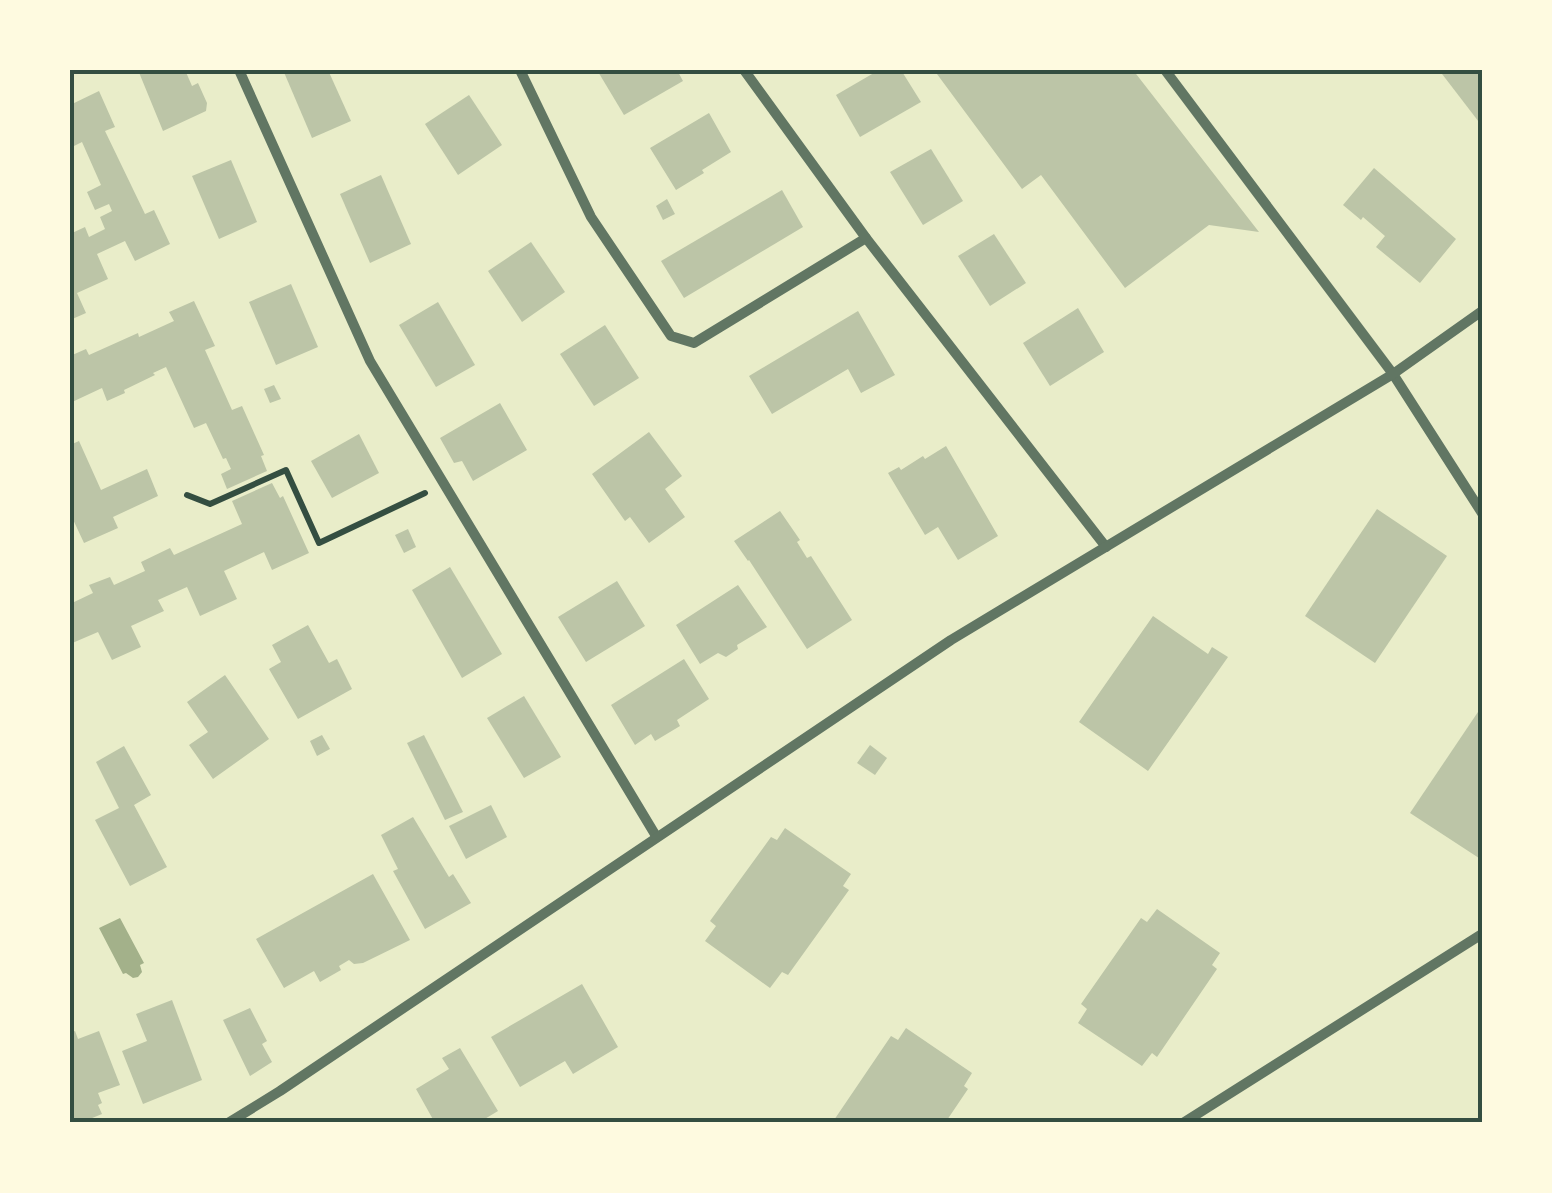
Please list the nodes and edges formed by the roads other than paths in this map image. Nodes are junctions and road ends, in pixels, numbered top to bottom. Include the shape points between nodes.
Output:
1 (239, 70) edge
2 (520, 70) edge
3 (744, 70) edge
4 (1165, 70) edge
5 (866, 238) junction
6 (1482, 311) edge
7 (1393, 374) junction
8 (1482, 513) edge
9 (1106, 547) junction
10 (656, 836) junction
11 (1482, 934) edge
12 (228, 1123) edge
13 (1183, 1123) edge

1 - 10 street via 370,361
2 - 5 street via 592,217 671,336 694,343
3 - 5 street
4 - 7 street
5 - 9 street
6 - 7 street
7 - 8 street
7 - 9 street
9 - 10 street via 951,640
10 - 12 street
11 - 13 street

